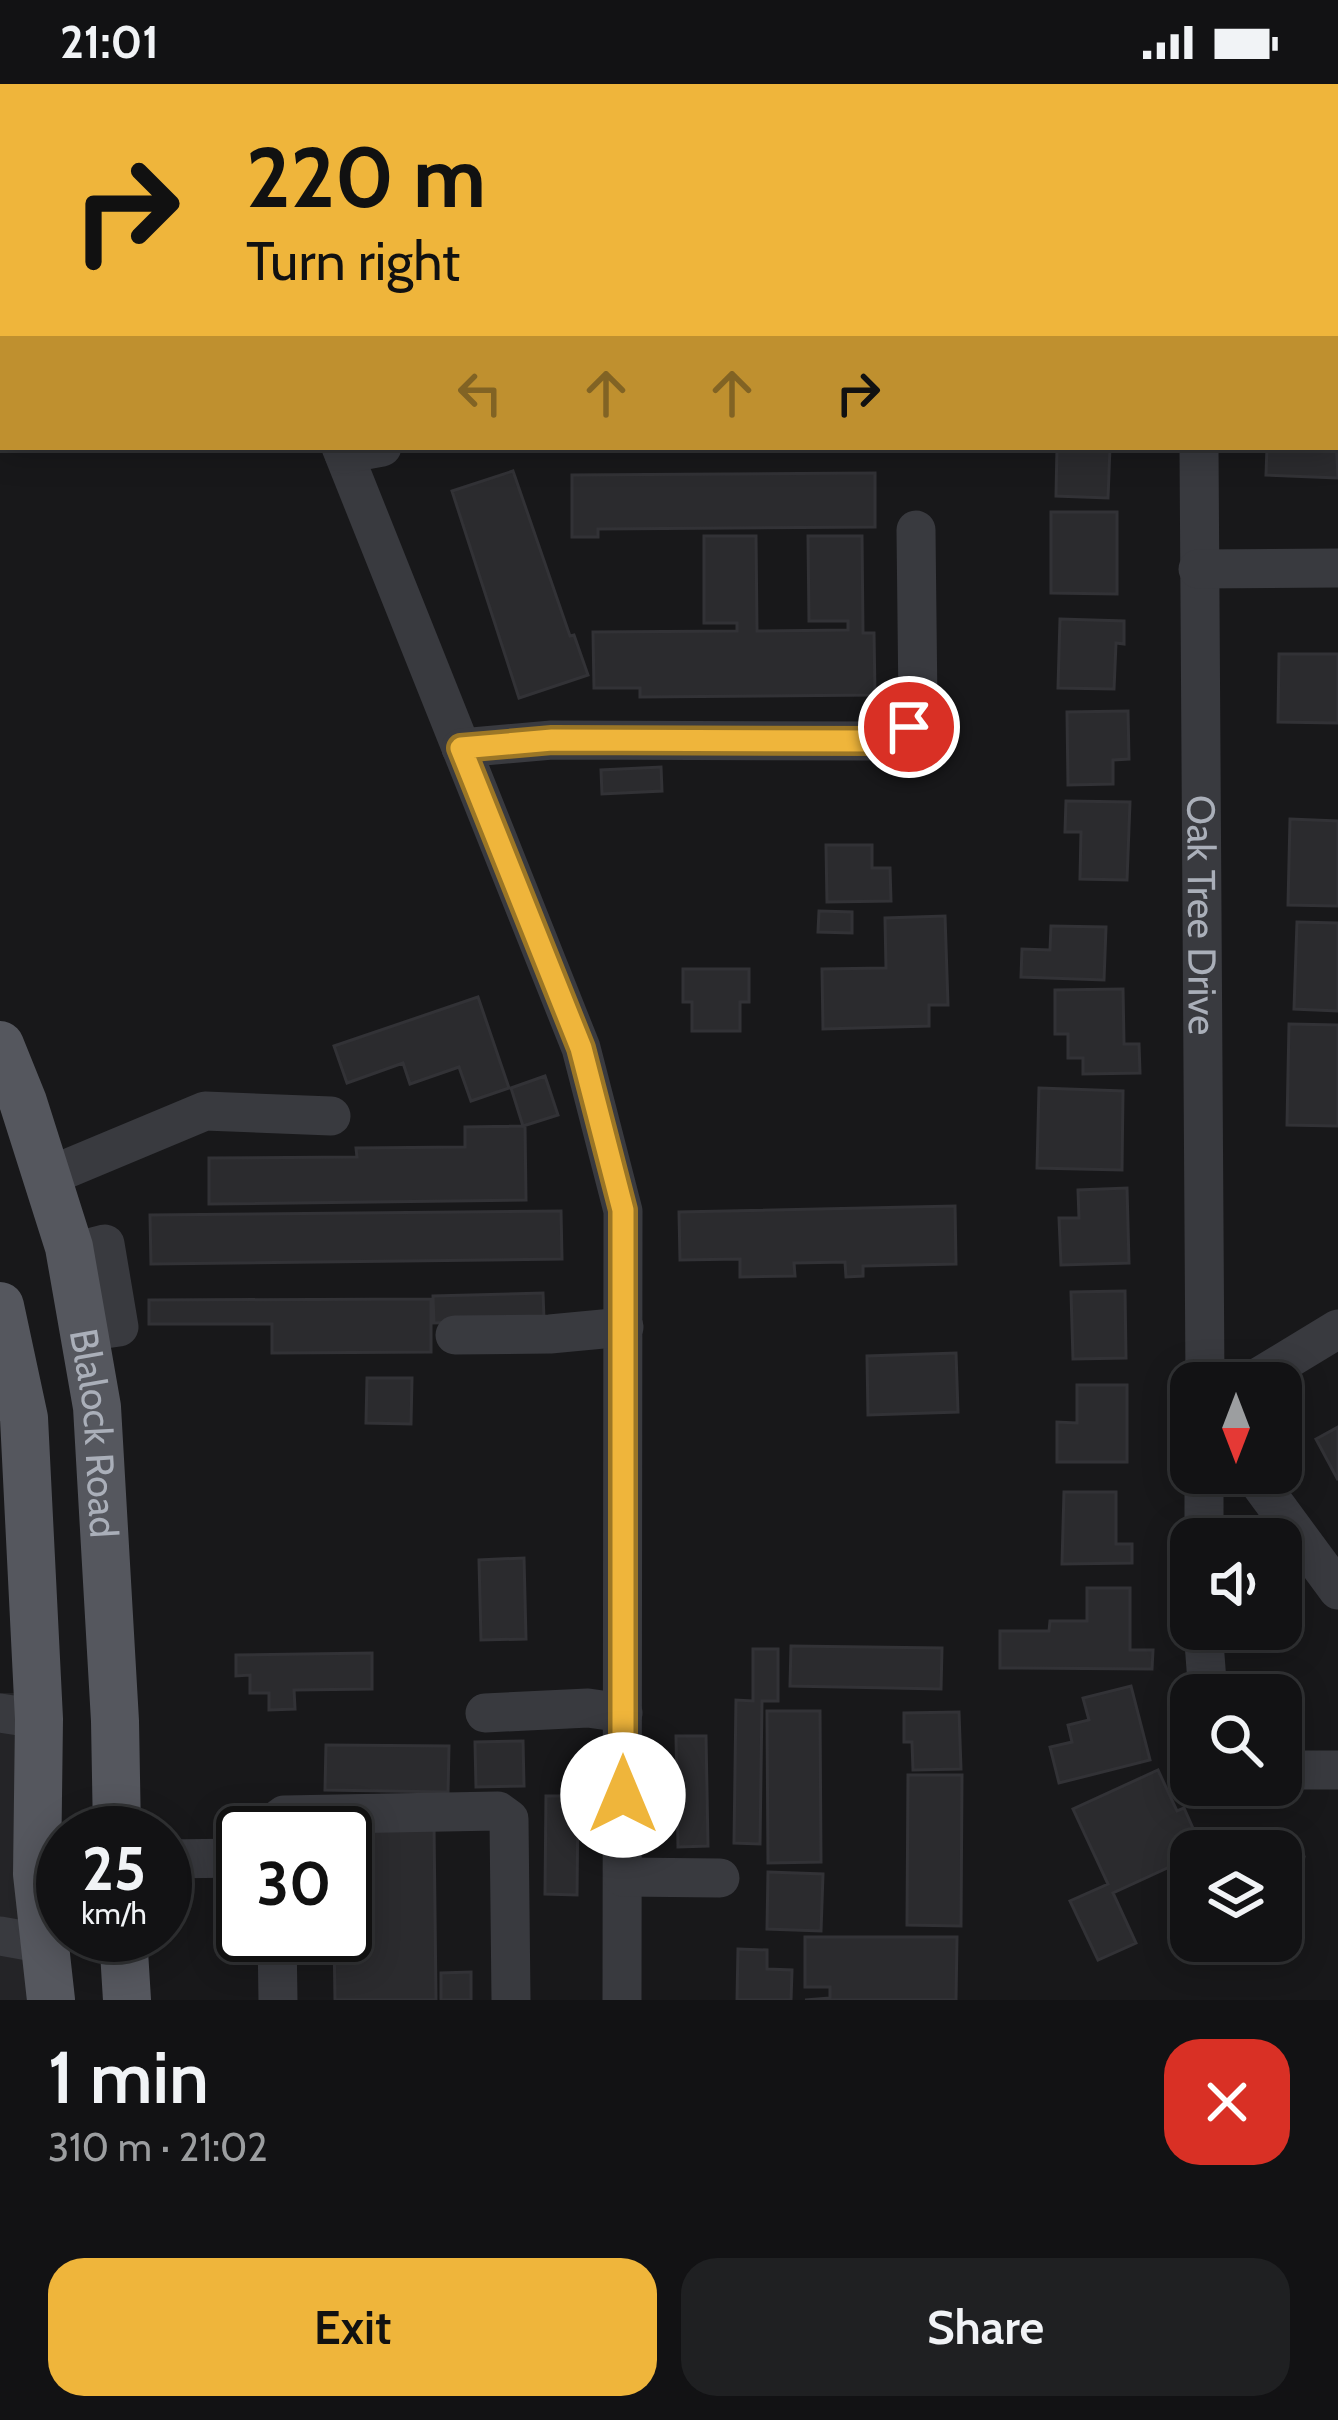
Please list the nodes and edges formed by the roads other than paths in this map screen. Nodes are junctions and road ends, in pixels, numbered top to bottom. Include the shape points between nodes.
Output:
1 (355, 450) edge
2 (1199, 450) edge
3 (916, 530) dead end
4 (1338, 568) edge
5 (1198, 569) junction
6 (461, 748) junction
7 (0, 1045) edge
8 (11, 1107) edge
9 (331, 1116) dead end
10 (46, 1177) junction
11 (0, 1306) edge
12 (624, 1327) junction
13 (1338, 1329) edge
14 (455, 1335) dead end
15 (1205, 1362) edge
16 (1284, 1362) edge
17 (1267, 1494) edge
18 (1338, 1590) edge
19 (485, 1713) dead end
20 (623, 1713) junction
21 (20, 1716) edge
22 (115, 1721) junction
23 (1302, 1770) edge
24 (1338, 1770) edge
25 (117, 1806) edge
26 (372, 1813) edge
27 (623, 1877) junction
28 (720, 1878) dead end
29 (22, 1940) edge
30 (125, 1962) edge
31 (277, 1962) edge
32 (44, 1999) edge
33 (127, 2000) edge
34 (278, 2000) edge
35 (511, 2000) edge
36 (622, 2000) edge

1 - 6 street
2 - 5 street, Oak Tree Drive
3 - 6 street via 918,707 909,727 885,741 552,740
4 - 5 street
5 - 15 street, Oak Tree Drive
6 - 12 street via 581,1048 623,1210
7 - 8 main road, Blalock Road
8 - 10 main road, Blalock Road
9 - 10 street via 205,1111
10 - 22 main road, Blalock Road via 70,1253 97,1408
11 - 21 main road, Blalock Road via 24,1418
12 - 14 street
12 - 20 street
13 - 16 street
17 - 18 street
19 - 20 street
20 - 27 street
21 - 22 main road
21 - 29 main road, Blalock Road via 37,1874
22 - 25 main road, Blalock Road
23 - 24 street
26 - 35 street via 498,1811 509,1819
27 - 28 street
27 - 36 street
29 - 32 main road, Blalock Road
30 - 33 main road
31 - 34 street

